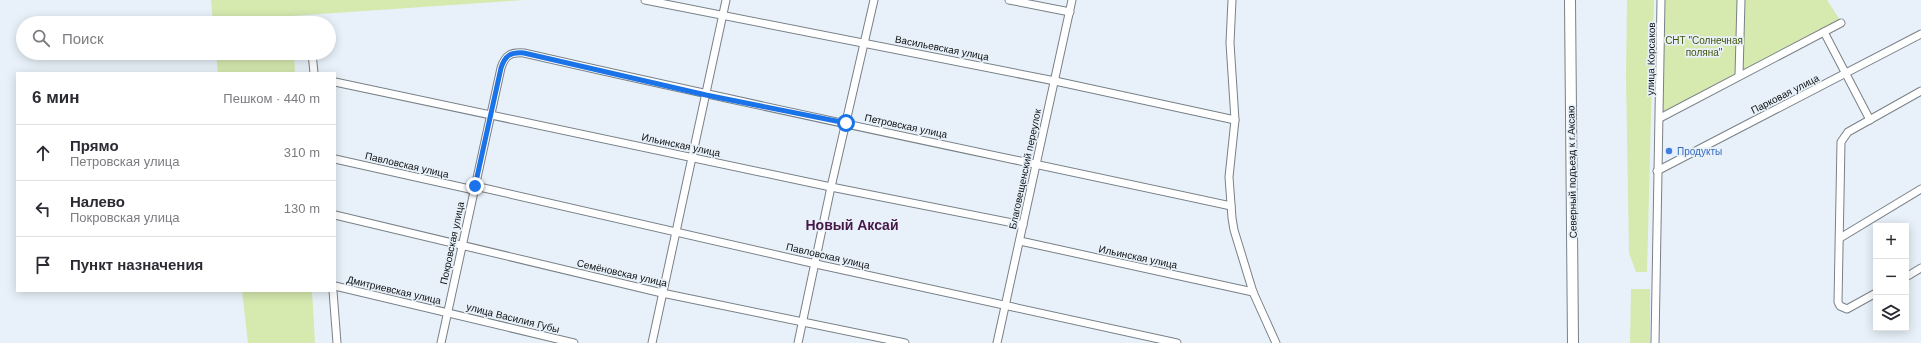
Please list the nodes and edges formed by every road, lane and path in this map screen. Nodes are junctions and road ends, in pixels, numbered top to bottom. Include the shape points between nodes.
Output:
1 (645, 0) edge
2 (726, 0) edge
3 (874, 0) edge
4 (1009, 0) edge
5 (1072, 0) edge
6 (1232, 0) edge
7 (1570, 0) edge
8 (1661, 0) edge
9 (1741, 0) edge
10 (1070, 12) junction
11 (723, 15) junction
12 (1841, 23) dead end
13 (1824, 32) junction
14 (1921, 34) edge
15 (865, 43) junction
16 (508, 55) joint
17 (313, 60) edge
18 (314, 72) edge
19 (1846, 74) junction
20 (1739, 75) junction
21 (336, 82) edge
22 (1054, 82) junction
23 (1921, 91) edge
24 (706, 95) junction
25 (491, 116) junction
26 (1660, 118) junction
27 (1235, 120) junction
28 (1870, 120) junction
29 (846, 123) junction
30 (692, 158) junction
31 (336, 159) edge
32 (1037, 164) junction
33 (1657, 171) junction
34 (831, 187) junction
35 (475, 188) junction
36 (1921, 189) edge
37 (1231, 206) junction
38 (336, 214) edge
39 (1023, 224) junction
40 (675, 231) junction
41 (1840, 238) junction
42 (1020, 241) junction
43 (462, 246) junction
44 (816, 264) junction
45 (1921, 268) edge
46 (1909, 275) edge
47 (336, 286) edge
48 (333, 292) edge
49 (1253, 292) junction
50 (662, 293) junction
51 (1873, 295) edge
52 (1005, 306) junction
53 (448, 312) junction
54 (803, 322) junction
55 (1167, 342) edge
56 (337, 343) edge
57 (441, 343) edge
58 (574, 343) edge
59 (652, 343) edge
60 (798, 343) edge
61 (905, 343) edge
62 (997, 343) edge
63 (1177, 343) edge
64 (1276, 343) edge
65 (1573, 343) edge
66 (1655, 343) edge

1 - 11 street, Васильевская улица
2 - 11 street
3 - 15 street
4 - 10 street
5 - 10 street, Благовещенский переулок
6 - 27 street via 1230,43
7 - 65 street, Северный подъезд к г.Аксаю
8 - 26 street, улица Корсаков
9 - 20 street
10 - 22 street, Благовещенский переулок
11 - 15 street, Васильевская улица
11 - 24 street
12 - 13 street
13 - 19 street
13 - 20 street
14 - 19 street, Парковая улица
15 - 22 street, Васильевская улица
15 - 29 street
16 - 24 street, Петровская улица via 524,53
16 - 25 street, Покровская улица via 501,68
17 - 18 street
19 - 28 street
19 - 33 street, Парковая улица
20 - 26 street
21 - 25 street, Ильинская улица
22 - 27 street, Васильевская улица
22 - 32 street, Благовещенский переулок
23 - 28 street
24 - 29 street, Петровская улица
24 - 30 street
25 - 30 street, Ильинская улица
25 - 35 street, Покровская улица
26 - 33 street, улица Корсаков
27 - 37 street via 1229,178
28 - 41 street via 1848,132 1841,142
29 - 32 street, Петровская улица
29 - 34 street
30 - 34 street, Ильинская улица
30 - 40 street
31 - 35 street, Павловская улица
32 - 37 street, Петровская улица
32 - 39 street, Благовещенский переулок
33 - 66 street, улица Корсаков
34 - 39 street, Ильинская улица
34 - 44 street
35 - 40 street, Павловская улица
35 - 43 street, Покровская улица
36 - 41 street
37 - 49 street via 1234,230
38 - 43 street, Семёновская улица
39 - 42 street, Благовещенский переулок
40 - 44 street, Павловская улица
40 - 50 street
41 - 51 street via 1840,306 1847,309
42 - 49 street, Ильинская улица
42 - 52 street, Благовещенский переулок
43 - 50 street, Семёновская улица
43 - 53 street, Покровская улица
44 - 52 street, Павловская улица
44 - 54 street
45 - 46 street
47 - 53 street, Дмитриевская улица
48 - 56 street
49 - 64 street
50 - 54 street, Семёновская улица
50 - 59 street
52 - 55 street, Павловская улица
52 - 62 street, Благовещенский переулок
53 - 57 street, Покровская улица
53 - 58 street, улица Василия Губы
54 - 60 street
54 - 61 street, Семёновская улица
55 - 63 street, Павловская улица

